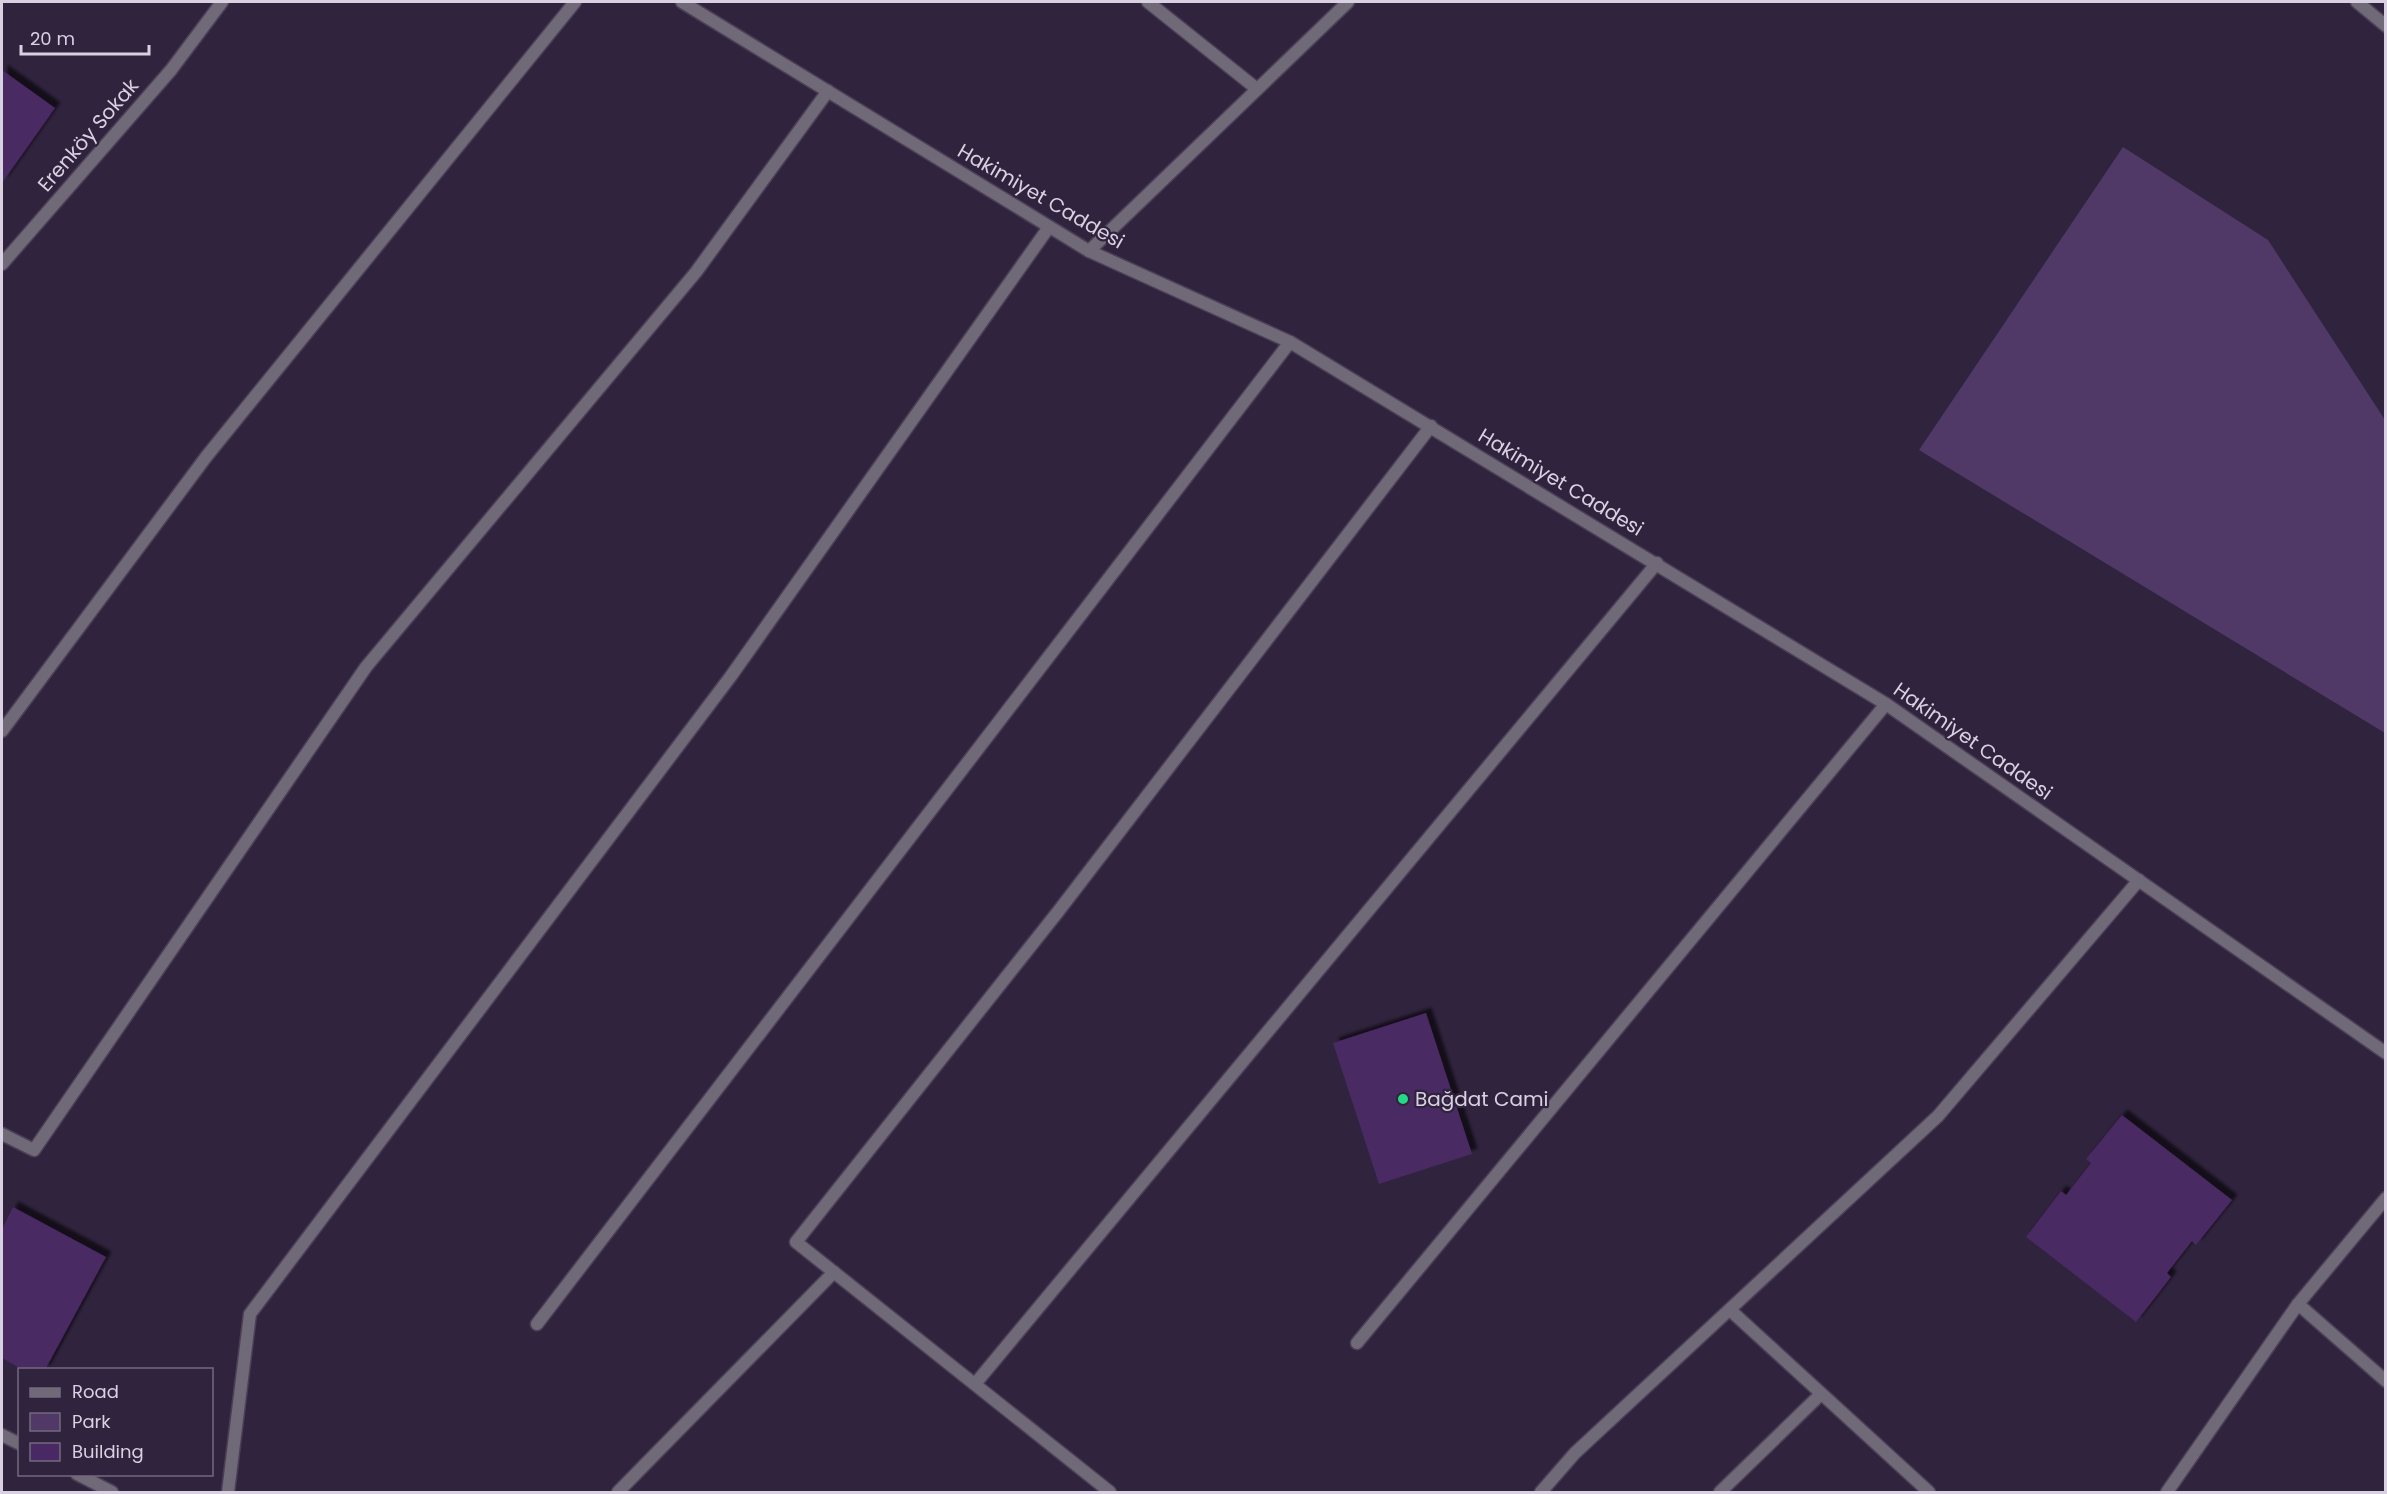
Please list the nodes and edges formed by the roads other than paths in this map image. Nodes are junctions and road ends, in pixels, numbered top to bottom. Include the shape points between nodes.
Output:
1 (222, 2) edge
2 (575, 2) edge
3 (682, 2) edge
4 (1148, 2) edge
5 (1348, 2) edge
6 (2357, 2) edge
7 (2385, 26) edge
8 (1257, 89) junction
9 (828, 91) junction
10 (1049, 227) junction
11 (1089, 251) junction
12 (2, 264) edge
13 (1290, 342) junction
14 (1431, 426) junction
15 (1657, 563) junction
16 (1886, 704) junction
17 (2, 731) edge
18 (2139, 880) junction
19 (2385, 1053) edge
20 (2, 1134) edge
21 (2385, 1198) edge
22 (834, 1272) junction
23 (2298, 1304) junction
24 (1730, 1310) junction
25 (537, 1324) dead end
26 (1357, 1343) dead end
27 (2385, 1381) edge
28 (975, 1384) junction
29 (1821, 1394) junction
30 (2, 1435) edge
31 (18, 1443) edge
32 (81, 1476) edge
33 (112, 1492) edge
34 (228, 1492) edge
35 (618, 1492) edge
36 (1110, 1492) edge
37 (1541, 1492) edge
38 (1720, 1492) edge
39 (1929, 1492) edge
40 (2167, 1492) edge

1 - 12 street, Erenköy Sokak via 171,70
2 - 17 street via 206,457
3 - 9 street, Hakimiyet Caddesi
4 - 8 street
5 - 8 street
6 - 7 street
8 - 11 street
9 - 10 street, Hakimiyet Caddesi
9 - 20 street via 696,272 366,667 34,1150
10 - 11 street, Hakimiyet Caddesi
10 - 34 street via 731,676 250,1314
11 - 13 street, Hakimiyet Caddesi
13 - 14 street, Hakimiyet Caddesi
13 - 25 street
14 - 15 street, Hakimiyet Caddesi
14 - 22 street via 1057,913 795,1242
15 - 16 street, Hakimiyet Caddesi
15 - 28 street
16 - 18 street, Hakimiyet Caddesi
16 - 26 street
18 - 19 street, Hakimiyet Caddesi
18 - 24 street via 1938,1116
21 - 23 street
22 - 28 street
22 - 35 street
23 - 27 street
23 - 40 street
24 - 29 street
24 - 37 street via 1575,1453
28 - 36 street
29 - 38 street
29 - 39 street
30 - 31 street
32 - 33 street

